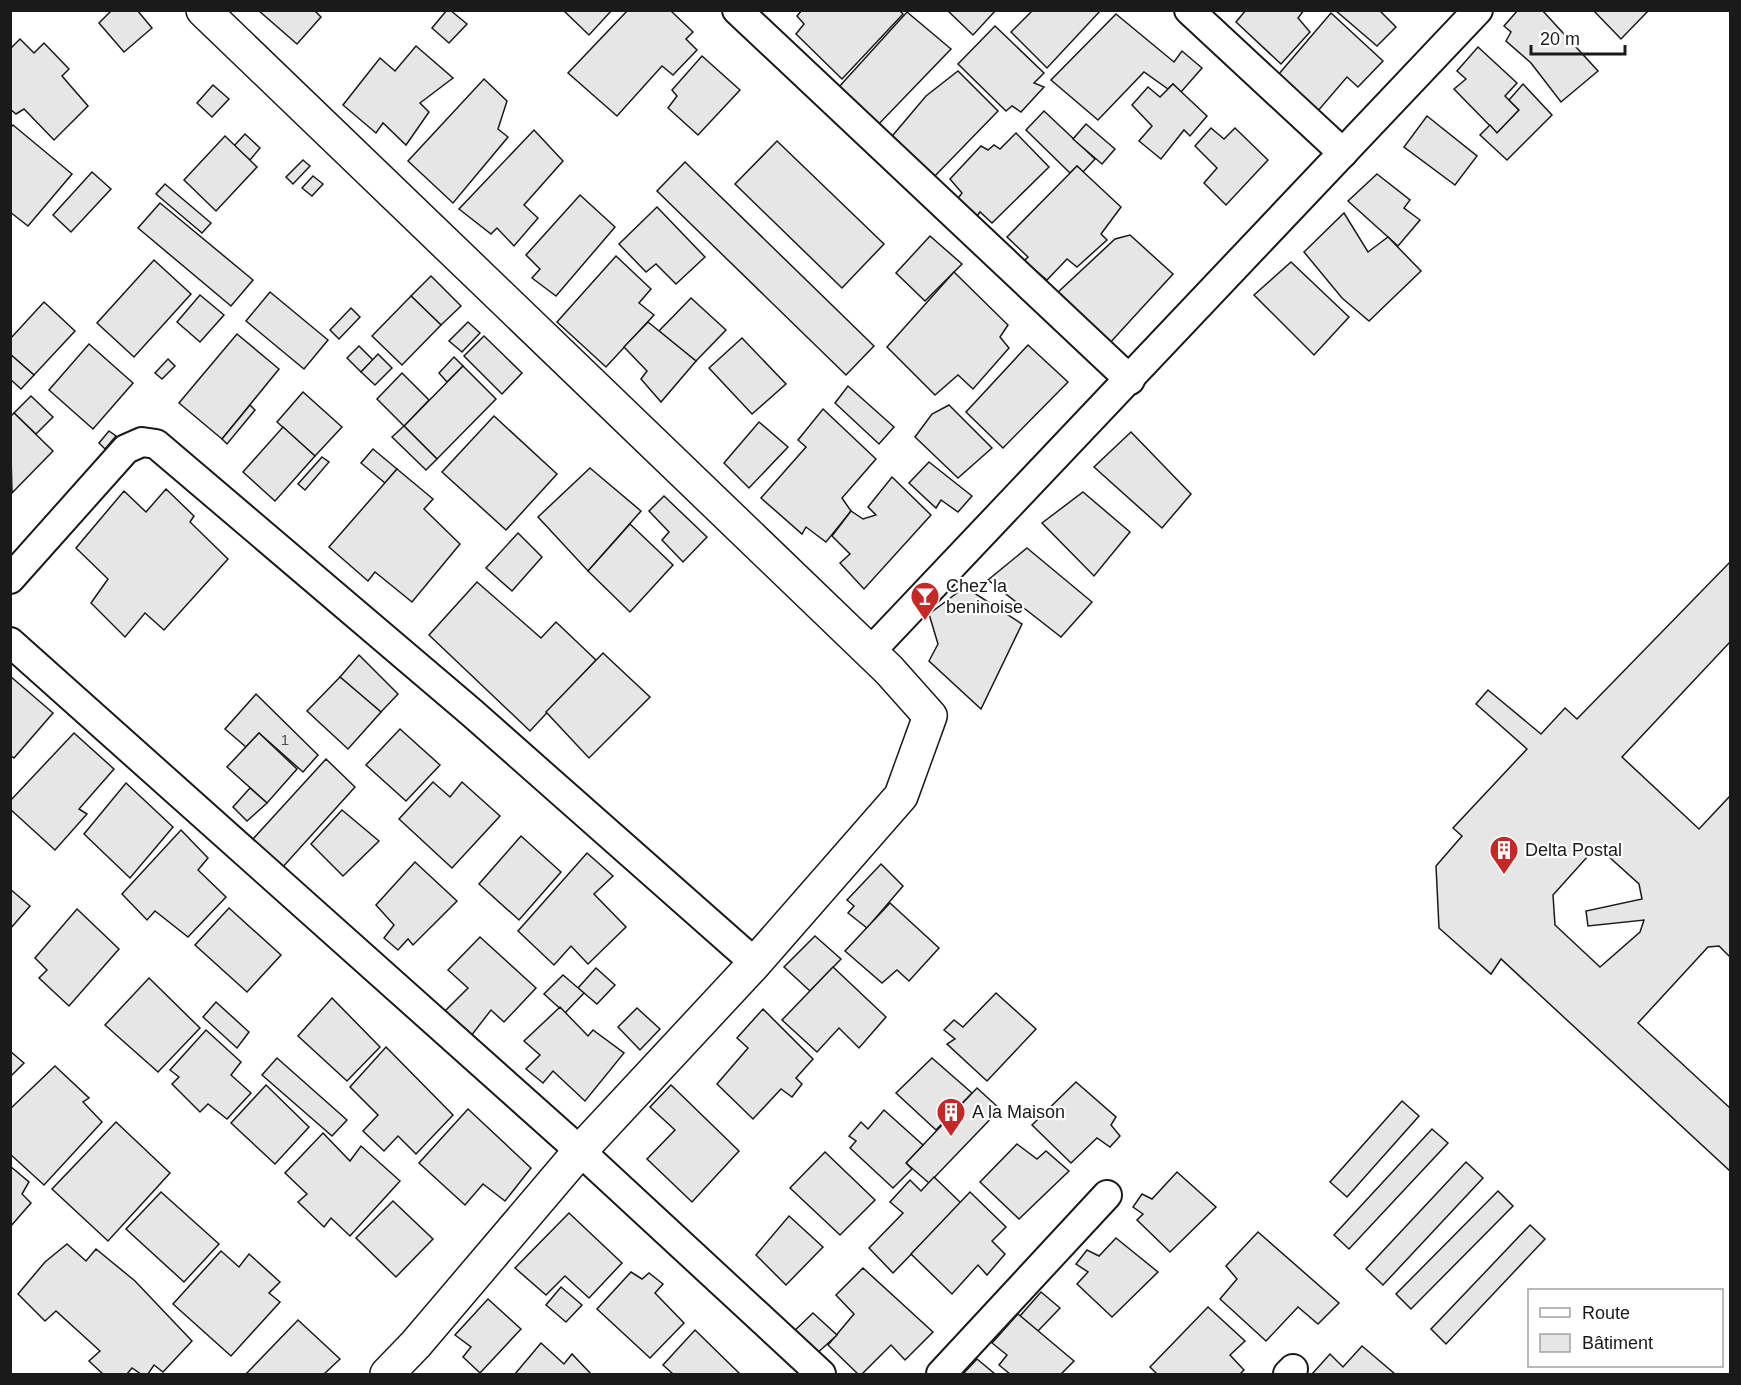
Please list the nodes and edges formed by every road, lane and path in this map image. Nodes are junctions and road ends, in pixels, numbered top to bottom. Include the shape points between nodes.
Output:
1 (203, 10) edge
2 (736, 10) edge
3 (1189, 10) edge
4 (1478, 10) edge
5 (1343, 153) junction
6 (1130, 380) junction
7 (10, 579) edge
8 (10, 642) edge
9 (870, 652) junction
10 (755, 963) junction
11 (580, 1151) junction
12 (1107, 1195) dead end
13 (387, 1374) edge
14 (820, 1374) edge
15 (940, 1374) edge

1 - 9 street
2 - 6 street
3 - 5 street
4 - 5 street
5 - 6 street
6 - 9 street
7 - 10 street via 126,449 142,442 156,444 471,712
8 - 11 street
9 - 10 street via 930,716 901,796
10 - 11 street
11 - 13 street
11 - 14 street
12 - 15 street

